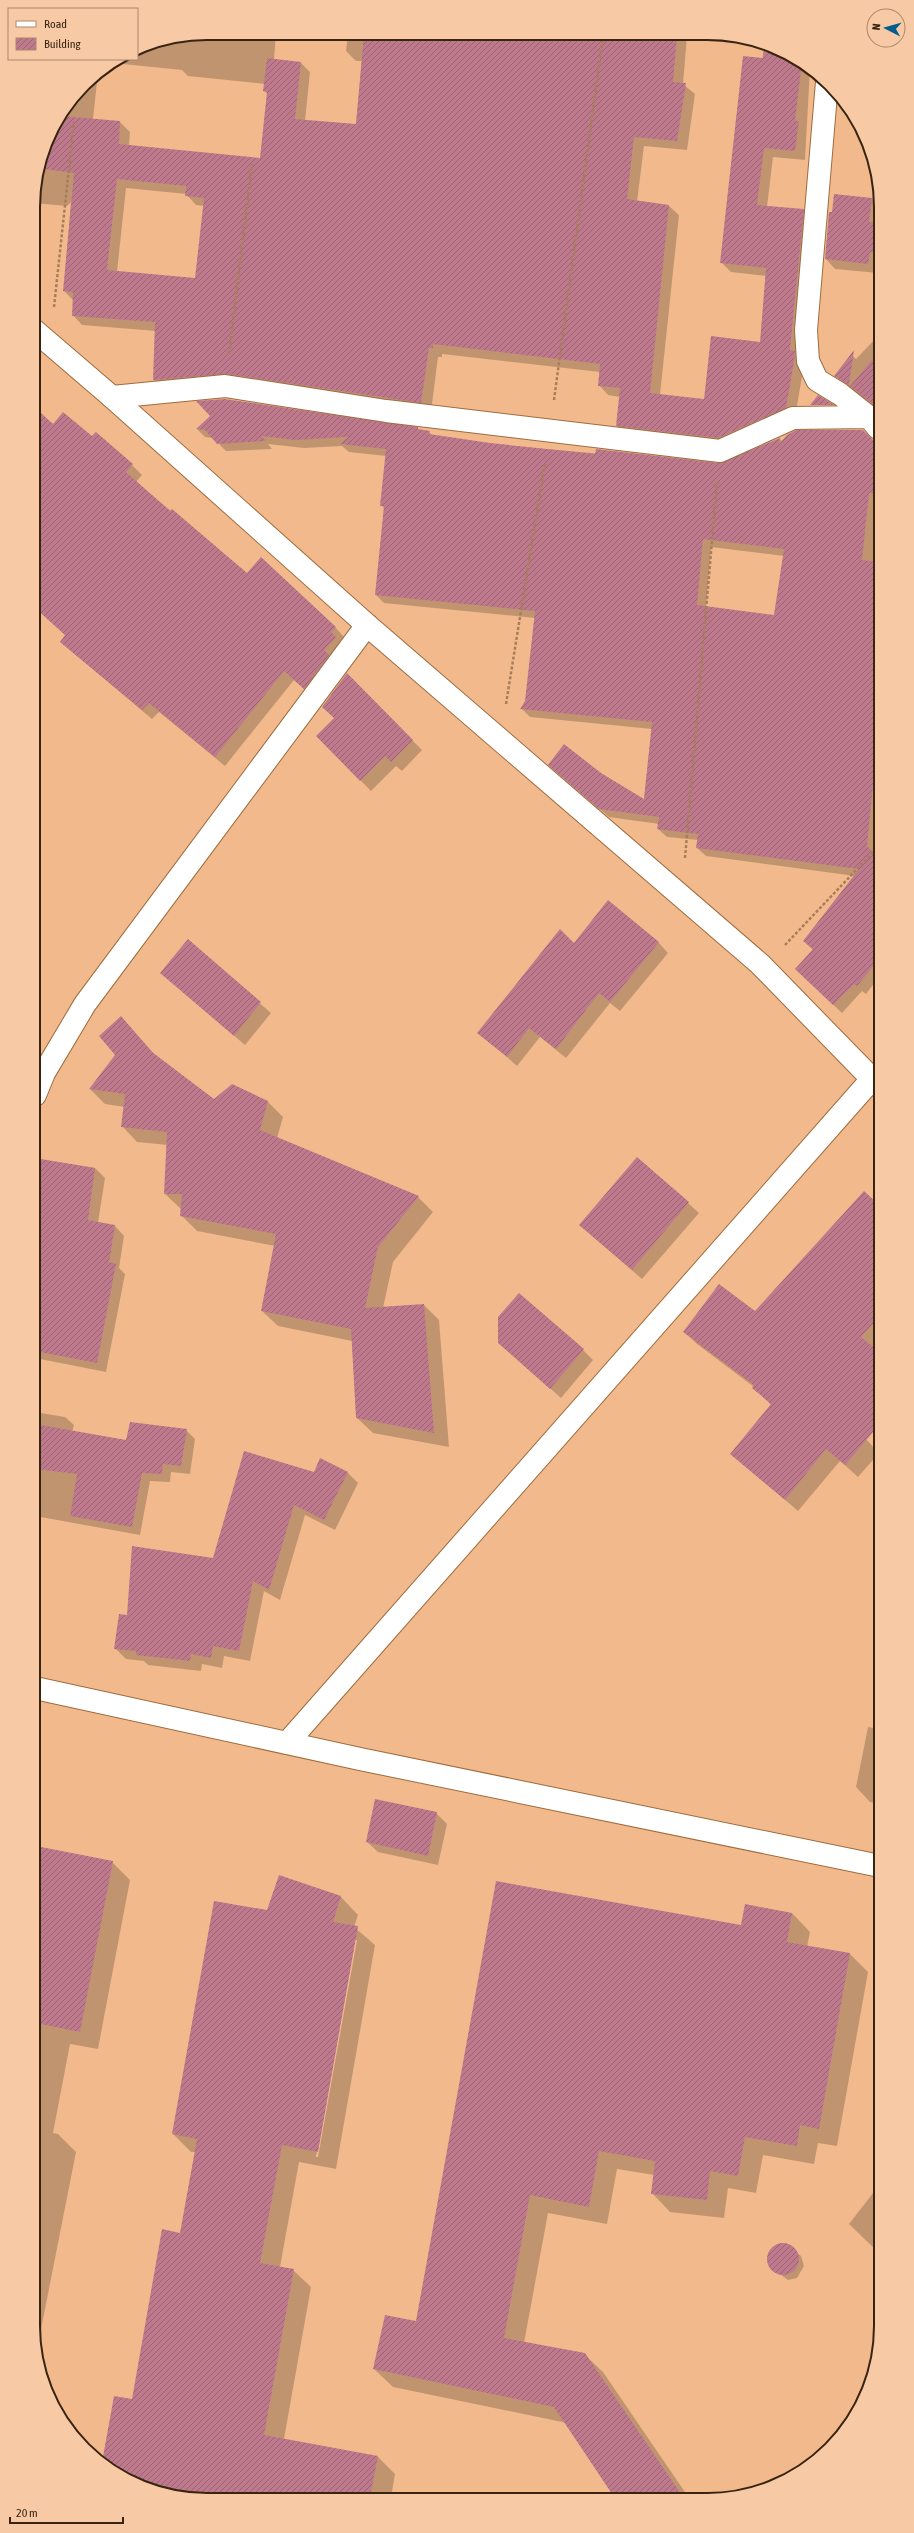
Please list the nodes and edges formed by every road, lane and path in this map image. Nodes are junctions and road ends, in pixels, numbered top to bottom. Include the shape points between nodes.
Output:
1 (603, 40) edge
2 (826, 90) edge
3 (74, 122) dead end
4 (252, 164) dead end
5 (40, 336) edge
6 (50, 345) junction
7 (225, 386) junction
8 (112, 397) junction
9 (873, 423) edge
10 (549, 432) junction
11 (720, 451) junction
12 (367, 626) junction
13 (500, 740) junction
14 (874, 851) edge
15 (681, 896) junction
16 (764, 968) junction
17 (874, 1081) edge
18 (40, 1083) edge
19 (874, 1083) edge
20 (40, 1689) edge
21 (287, 1743) junction
22 (874, 1865) edge

1 - 10 path
2 - 9 street via 806,330 808,361 817,380 840,394
3 - 6 path
4 - 7 path
5 - 6 street
6 - 8 street
7 - 8 street
7 - 10 street via 386,411
8 - 12 street
9 - 11 street via 793,418
10 - 11 street
10 - 13 path
11 - 15 path
12 - 13 street
12 - 18 street via 86,1004
13 - 15 street
14 - 16 path
15 - 16 street
16 - 17 street
19 - 21 street
20 - 21 street
21 - 22 street

